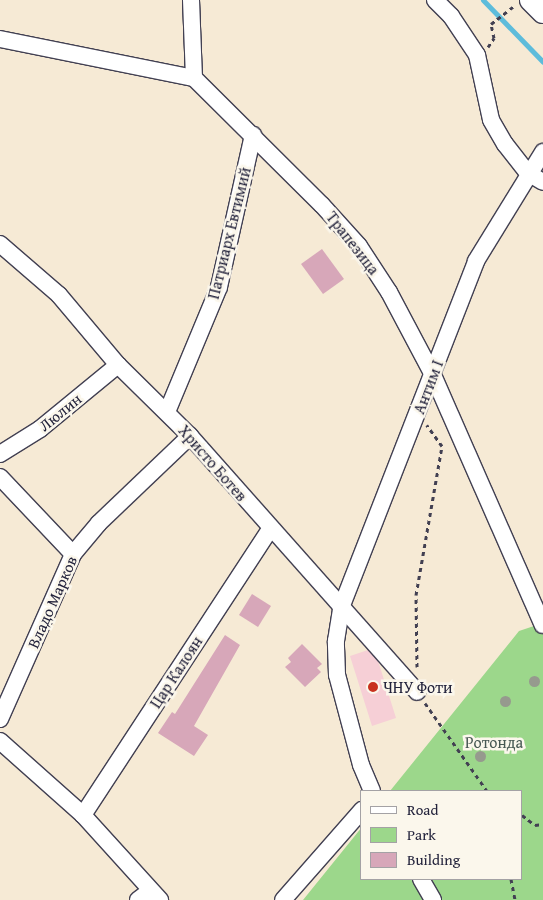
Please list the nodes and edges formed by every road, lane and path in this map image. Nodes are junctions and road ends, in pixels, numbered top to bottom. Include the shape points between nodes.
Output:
1 (191, 0) edge
2 (435, 0) edge
3 (523, 3) edge
4 (543, 12) edge
5 (0, 39) edge
6 (477, 56) junction
7 (194, 78) junction
8 (253, 136) junction
9 (543, 152) edge
10 (528, 173) junction
11 (543, 182) edge
12 (0, 244) edge
13 (118, 364) junction
14 (433, 375) junction
15 (166, 412) junction
16 (419, 412) junction
17 (190, 436) junction
18 (0, 454) edge
19 (0, 477) edge
20 (270, 529) junction
21 (72, 554) junction
22 (537, 597) edge
23 (342, 608) junction
24 (543, 624) edge
25 (417, 692) junction
26 (0, 719) edge
27 (0, 741) edge
28 (372, 790) edge
29 (486, 790) edge
30 (360, 812) edge
31 (83, 815) junction
32 (523, 816) edge
33 (543, 824) edge
34 (422, 880) edge
35 (511, 880) edge
36 (149, 897) edge
37 (283, 900) edge
38 (433, 900) edge
39 (515, 900) edge

1 - 7 street
2 - 6 street via 451,16
3 - 4 street
3 - 6 path via 491,24 495,32 492,44
5 - 7 street
6 - 10 street via 491,120
7 - 8 street, Трапезица
8 - 14 street, Трапезица via 359,246 389,292
8 - 15 street, Патриарх Евтимий via 219,287
9 - 10 street, Антим I
10 - 11 street
10 - 14 street, Антим I via 476,260
12 - 13 street, Христо Ботев via 59,295
13 - 15 street, Христо Ботев
13 - 18 street, Люлин via 40,429
14 - 16 street, Антим I
14 - 22 street, Трапезица
15 - 17 street, Христо Ботев
16 - 23 street, Антим I
16 - 25 path via 442,446 416,595
17 - 20 street, Христо Ботев
17 - 21 street, Владо Марков via 99,523
19 - 21 street
20 - 23 street, Христо Ботев
20 - 31 street, Цар Калоян
21 - 26 street, Владо Марков
22 - 24 street, Трапезица
23 - 25 street, Христо Ботев
23 - 28 street, Антим I via 336,641 337,675 361,765
25 - 29 path
27 - 31 street
30 - 37 street
31 - 36 street
32 - 33 path via 535,825
34 - 38 street
35 - 39 path

